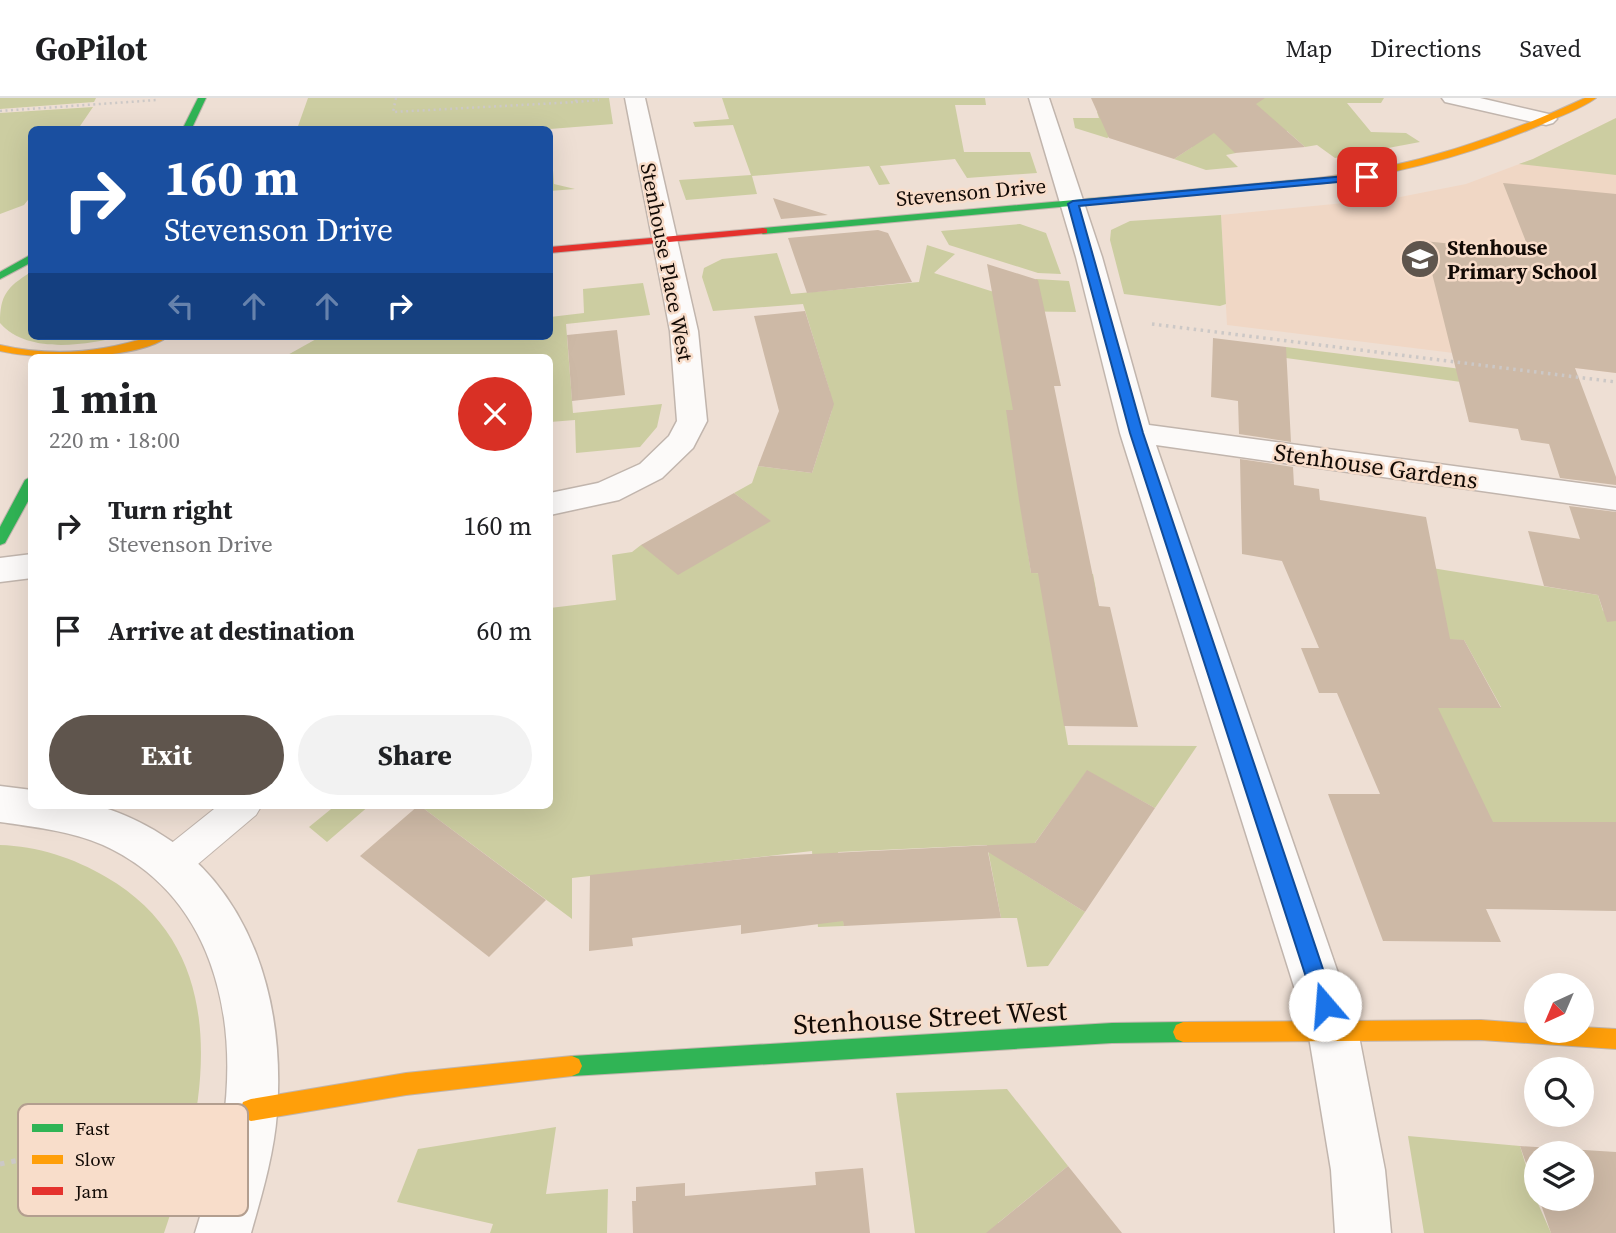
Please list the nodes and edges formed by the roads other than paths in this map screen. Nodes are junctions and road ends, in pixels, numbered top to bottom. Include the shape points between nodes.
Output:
1 (202, 98) edge
2 (635, 98) edge
3 (1039, 98) edge
4 (1452, 98) edge
5 (1592, 98) edge
6 (1546, 119) junction
7 (188, 126) edge
8 (1073, 204) junction
9 (664, 240) junction
10 (553, 250) edge
11 (28, 259) edge
12 (0, 276) edge
13 (149, 340) edge
14 (0, 348) edge
15 (30, 354) edge
16 (100, 354) edge
17 (1136, 433) junction
18 (28, 488) edge
19 (1616, 499) edge
20 (553, 503) edge
21 (0, 540) edge
22 (28, 566) edge
23 (0, 570) edge
24 (0, 804) edge
25 (28, 807) edge
26 (42, 809) edge
27 (239, 809) edge
28 (172, 863) junction
29 (1333, 1031) junction
30 (1616, 1039) edge
31 (251, 1110) junction
32 (248, 1129) edge
33 (228, 1216) edge
34 (223, 1233) edge
35 (1363, 1233) edge

1 - 7 street
2 - 9 street, Stenhouse Place West
3 - 8 street
4 - 6 street
5 - 6 street, Stevenson Drive
6 - 8 street, Stevenson Drive via 1453,157 1393,173
8 - 9 street, Stevenson Drive
8 - 17 street
9 - 10 street, Stevenson Drive
9 - 20 street, Stenhouse Place West via 684,331 692,421 682,441 651,471 607,492
11 - 12 street
13 - 16 street
14 - 15 street
17 - 19 street, Stenhouse Gardens
17 - 29 street
18 - 21 street
22 - 23 street
24 - 25 street
26 - 28 street via 118,830
27 - 28 lane
28 - 31 street via 213,911 234,951 247,997 253,1051
29 - 30 street, Stenhouse Street West via 1481,1030
29 - 31 street, Stenhouse Street West via 1112,1033 575,1066 406,1084
29 - 35 street via 1358,1170
31 - 32 street
33 - 34 street

